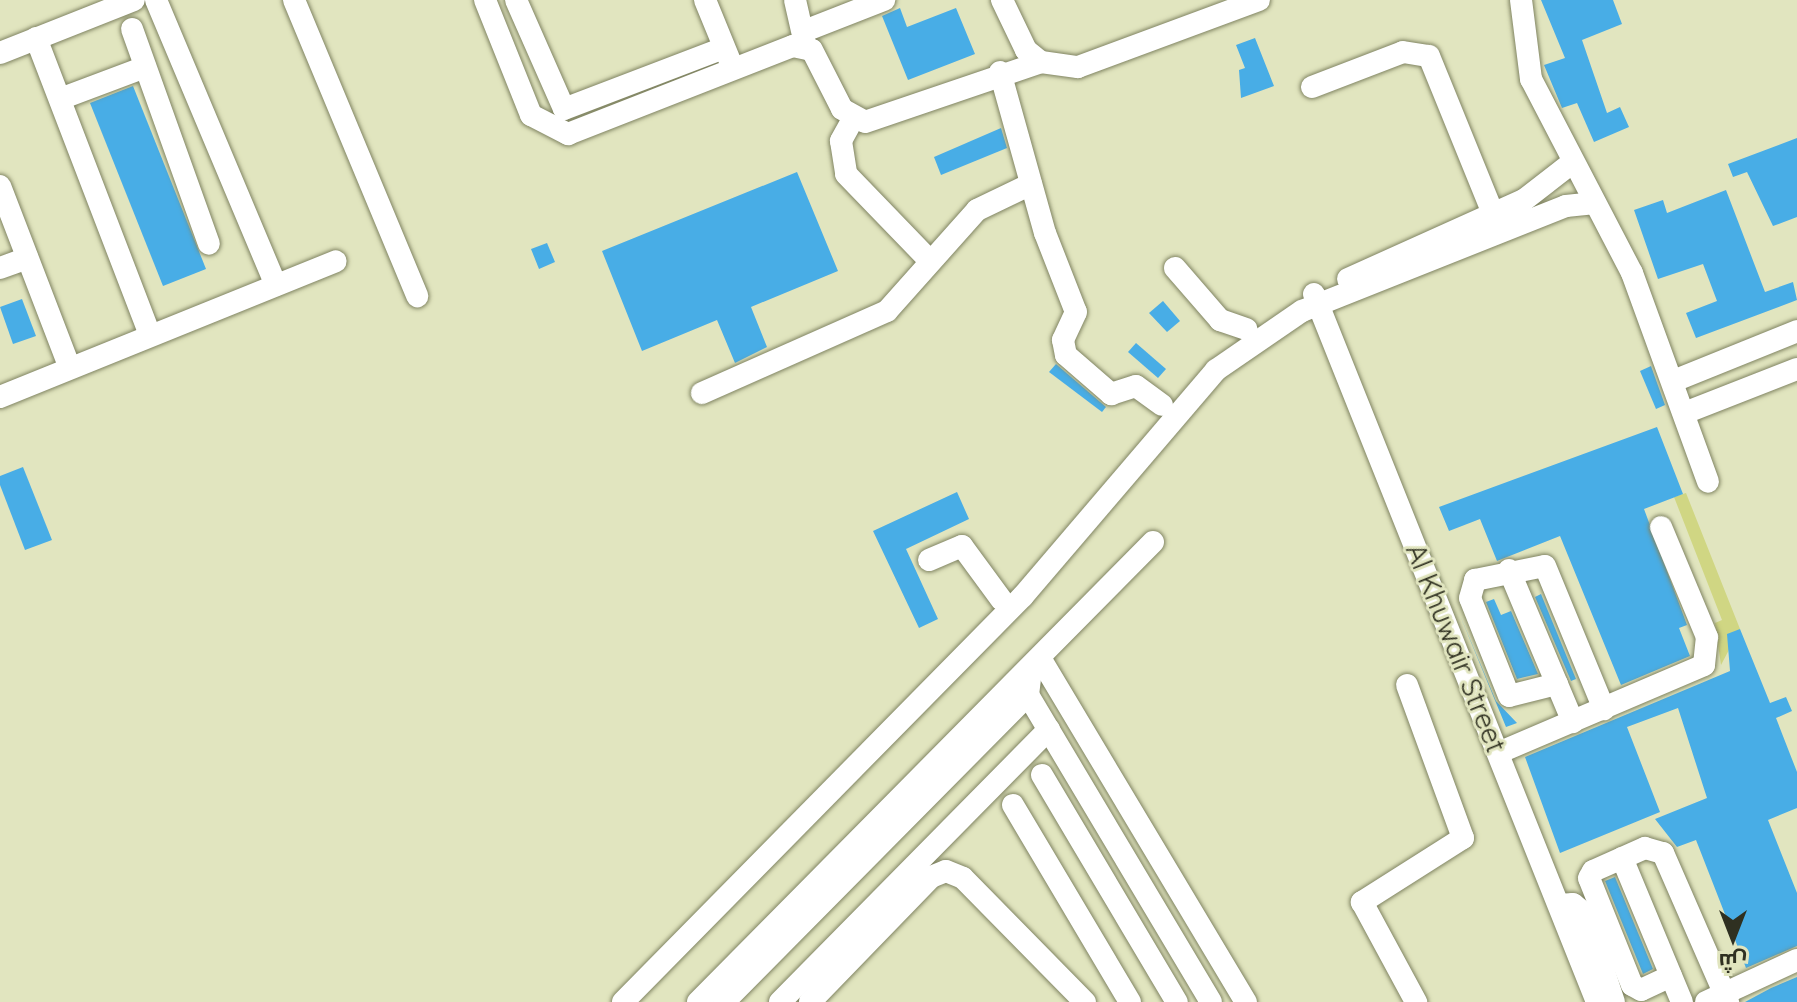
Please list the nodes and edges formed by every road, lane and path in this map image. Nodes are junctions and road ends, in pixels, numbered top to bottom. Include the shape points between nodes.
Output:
1 (134, 0) edge
2 (156, 0) edge
3 (294, 0) edge
4 (485, 0) edge
5 (516, 0) edge
6 (705, 0) edge
7 (795, 0) edge
8 (884, 0) edge
9 (1002, 0) edge
10 (1259, 0) edge
11 (1521, 0) edge
12 (132, 29) dead end
13 (36, 38) junction
14 (806, 38) junction
15 (724, 48) junction
16 (0, 53) edge
17 (1041, 62) junction
18 (145, 67) junction
19 (734, 70) junction
20 (1000, 72) junction
21 (1312, 87) dead end
22 (60, 99) junction
23 (853, 119) junction
24 (1573, 162) junction
25 (1031, 184) junction
26 (0, 186) edge
27 (1595, 203) junction
28 (1493, 214) junction
29 (209, 244) dead end
30 (27, 258) junction
31 (928, 259) junction
32 (336, 261) dead end
33 (0, 268) edge
34 (1175, 268) dead end
35 (276, 285) junction
36 (417, 296) dead end
37 (1317, 299) junction
38 (1246, 329) junction
39 (1797, 331) edge
40 (150, 335) junction
41 (70, 368) junction
42 (1797, 369) edge
43 (1676, 380) junction
44 (702, 393) dead end
45 (0, 397) edge
46 (1162, 405) junction
47 (1687, 412) junction
48 (1708, 482) dead end
49 (1661, 527) dead end
50 (1153, 542) dead end
51 (929, 560) dead end
52 (1509, 570) junction
53 (1001, 599) junction
54 (982, 633) junction
55 (1035, 664) junction
56 (1557, 684) junction
57 (1407, 685) dead end
58 (1028, 695) junction
59 (1604, 709) junction
60 (1573, 722) junction
61 (1049, 729) junction
62 (1498, 753) junction
63 (1042, 775) dead end
64 (1013, 805) dead end
65 (1622, 858) junction
66 (1164, 863) junction
67 (1136, 876) junction
68 (1112, 891) junction
69 (1559, 905) junction
70 (1797, 960) edge
71 (1671, 976) junction
72 (1719, 999) edge
73 (1241, 1000) edge
74 (623, 1002) edge
75 (698, 1002) edge
76 (724, 1002) edge
77 (780, 1002) edge
78 (810, 1002) edge
79 (1085, 1002) edge
80 (1130, 1002) edge
81 (1177, 1002) edge
82 (1211, 1002) edge
83 (1416, 1002) edge
84 (1597, 1002) edge
85 (1614, 1002) edge
86 (1682, 1002) edge

1 - 13 street
2 - 35 street
3 - 36 street
4 - 19 street via 531,115 554,132 582,130
5 - 15 street via 564,109
6 - 15 street
7 - 14 street
8 - 14 street
9 - 17 street via 1018,39
10 - 17 street via 1108,61
11 - 24 street via 1531,79
12 - 18 street
13 - 16 street
13 - 22 street
14 - 19 street
14 - 23 street
15 - 19 street
17 - 20 street
18 - 22 street
18 - 29 street
20 - 23 street via 890,118
20 - 25 street
21 - 28 street via 1403,52 1429,56
22 - 40 street
23 - 31 street via 840,150 846,174
24 - 27 street
24 - 28 street via 1537,192
25 - 31 street via 977,210
25 - 46 street via 1076,312 1063,340 1066,355 1111,394 1136,386
26 - 30 street
27 - 37 street via 1566,206
27 - 43 street
28 - 37 street
30 - 33 street
30 - 41 street
31 - 44 street via 913,288 887,311
32 - 35 street
34 - 38 street via 1220,320
35 - 40 street
37 - 38 street
37 - 54 street via 1254,339 1190,395 1023,596
37 - 62 street, Al Khuwair Street
38 - 46 street
39 - 43 street
40 - 41 street
41 - 45 street
42 - 47 street
43 - 47 street
46 - 53 street
47 - 48 street
49 - 59 street via 1709,656 1696,671
50 - 55 street
51 - 53 street via 962,546
52 - 56 street
52 - 56 street via 1479,578 1469,593 1508,693 1518,699
52 - 59 street via 1533,563 1548,569
53 - 54 street
54 - 74 street
55 - 58 street
55 - 66 street
55 - 75 street
56 - 60 street
57 - 83 street via 1463,838 1362,902
58 - 61 street
58 - 76 street
59 - 60 street
60 - 62 street
61 - 67 street
61 - 77 street
62 - 69 street, Al Khuwair Street
63 - 68 street
64 - 80 street
65 - 71 street
65 - 71 street via 1589,878 1632,985 1641,990
65 - 72 street via 1651,847 1663,853
66 - 67 street
66 - 73 street
67 - 68 street
67 - 82 street
68 - 81 street
69 - 84 street, Al Khuwair Street
69 - 85 street via 1582,909 1614,984
70 - 72 street
71 - 86 street
78 - 79 street via 931,877 946,871 963,878

